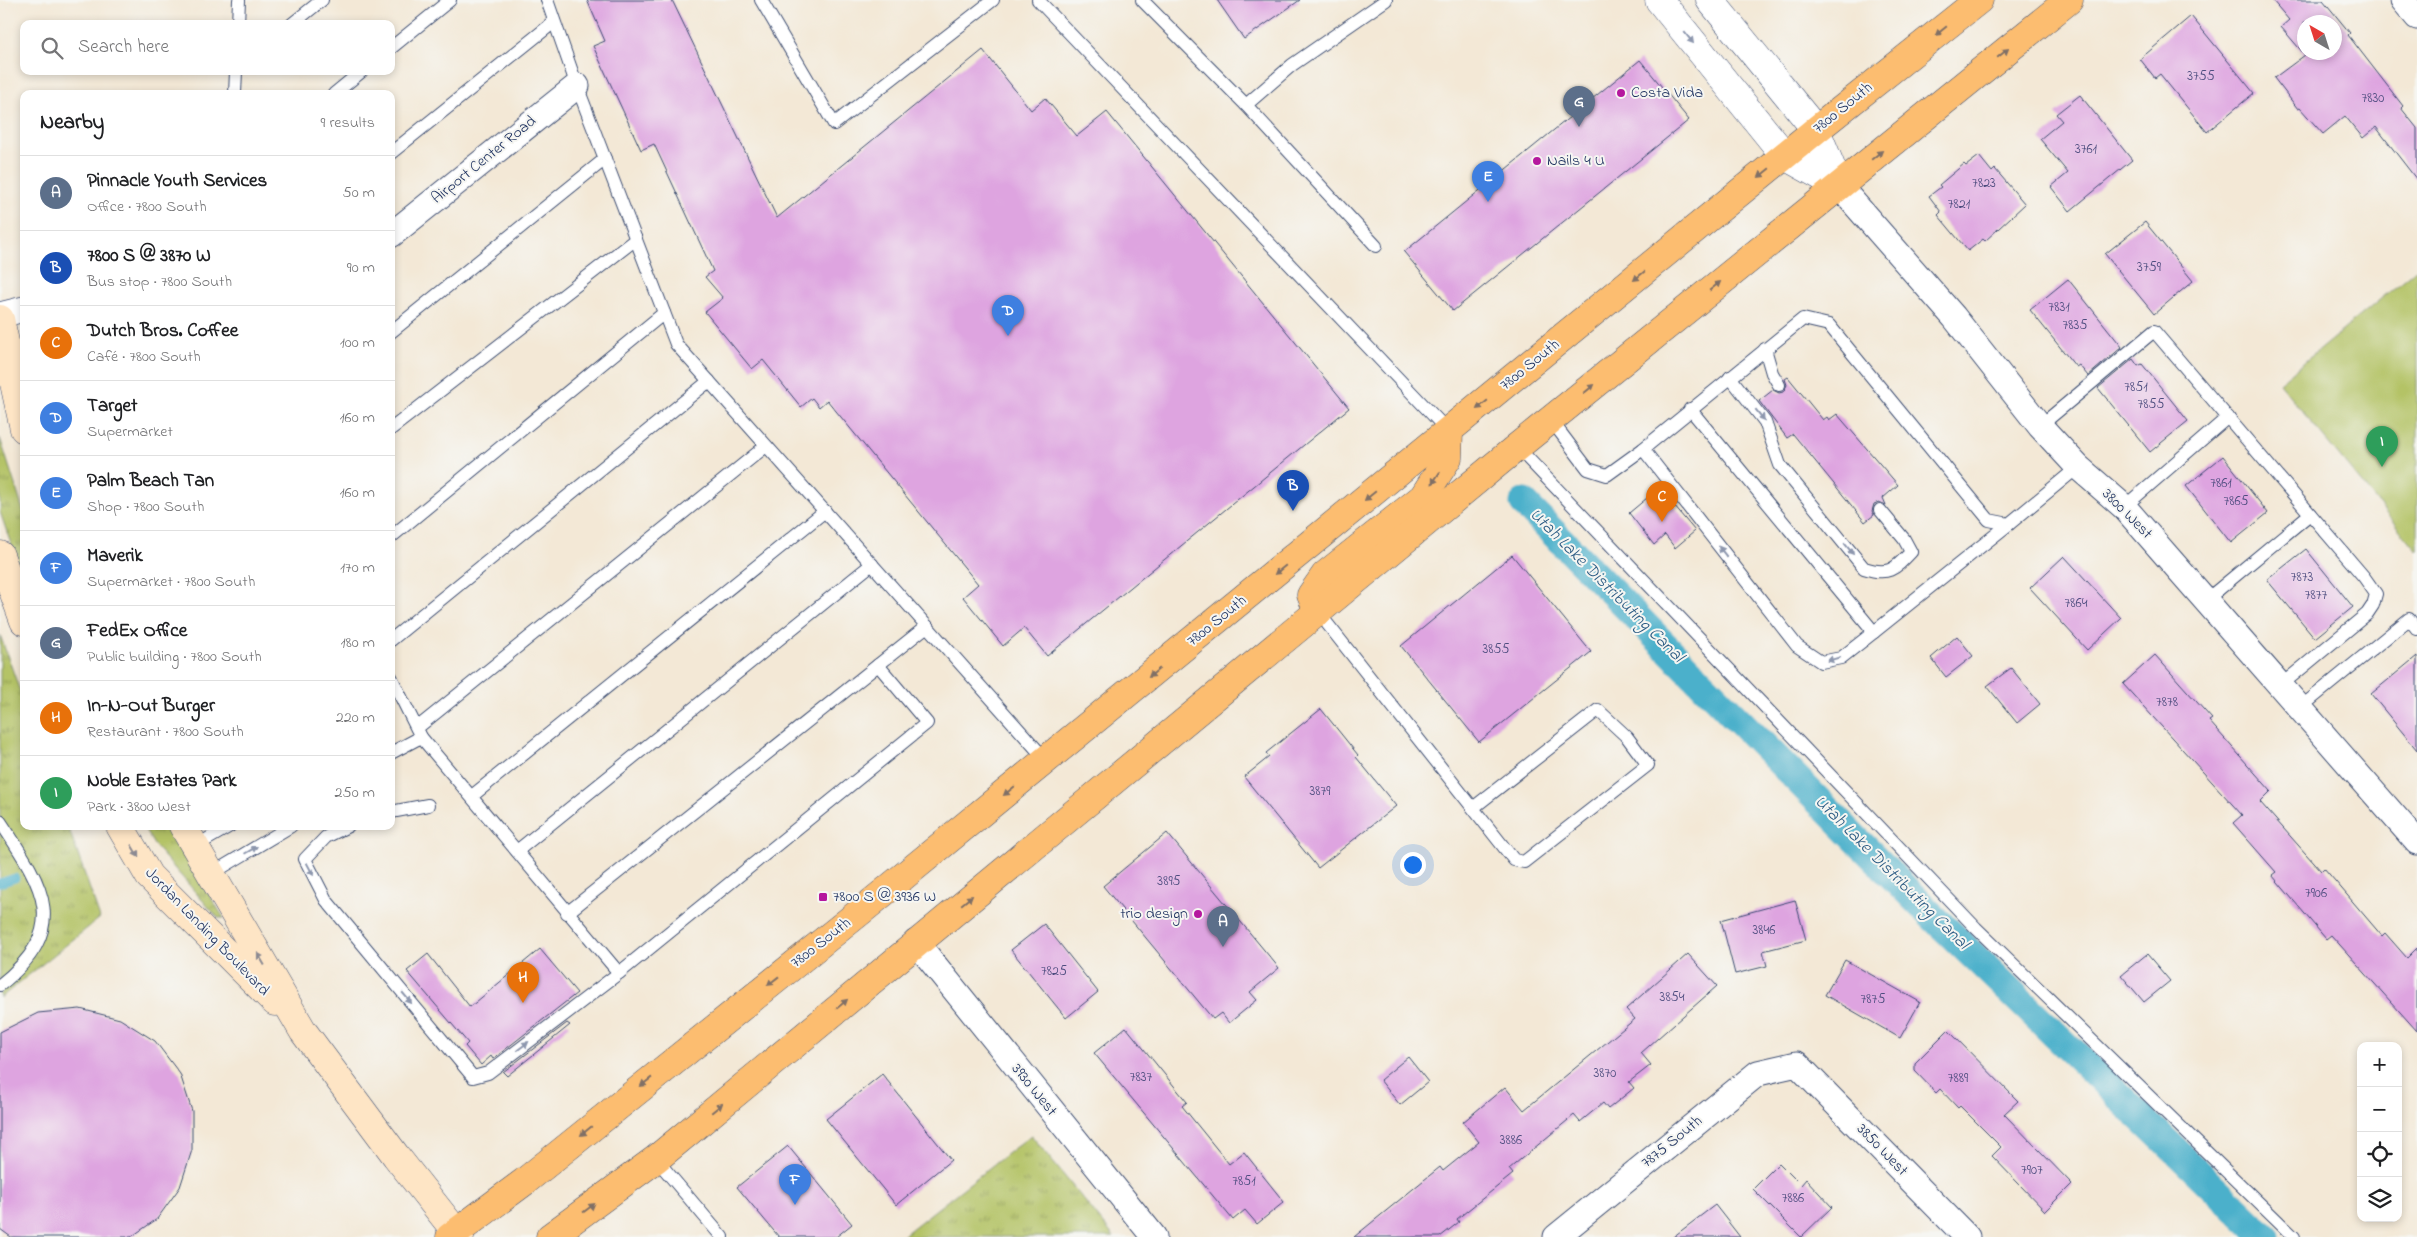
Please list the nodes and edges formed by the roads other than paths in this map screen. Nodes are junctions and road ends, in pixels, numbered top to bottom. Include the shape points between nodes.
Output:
1 (239, 0) edge
2 (322, 0) edge
3 (450, 0) edge
4 (547, 0) edge
5 (761, 0) edge
6 (1038, 0) edge
7 (1142, 0) edge
8 (1386, 0) edge
9 (1659, 0) edge
10 (1710, 0) edge
11 (1979, 0) edge
12 (2069, 0) edge
13 (2403, 0) edge
14 (987, 2) edge
15 (2417, 17) edge
16 (238, 20) edge
17 (297, 20) edge
18 (554, 22) junction
19 (395, 45) edge
20 (236, 75) edge
21 (357, 75) edge
22 (577, 86) junction
23 (234, 90) edge
24 (339, 90) edge
25 (1246, 105) junction
26 (1816, 130) junction
27 (395, 150) edge
28 (1786, 156) junction
29 (605, 159) junction
30 (1839, 186) junction
31 (395, 231) edge
32 (636, 239) junction
33 (1376, 246) dead end
34 (20, 310) edge
35 (664, 313) junction
36 (0, 315) edge
37 (0, 319) edge
38 (395, 329) edge
39 (10, 347) edge
40 (1766, 349) junction
41 (1730, 377) junction
42 (709, 381) junction
43 (1778, 385) dead end
44 (20, 406) edge
45 (1690, 409) junction
46 (2228, 417) junction
47 (1551, 420) junction
48 (395, 426) edge
49 (2040, 426) junction
50 (1449, 432) junction
51 (766, 446) junction
52 (1517, 447) junction
53 (1643, 448) junction
54 (2078, 468) junction
55 (2124, 506) junction
56 (1880, 510) dead end
57 (825, 511) junction
58 (2310, 514) junction
59 (2009, 524) junction
60 (395, 534) edge
61 (0, 556) edge
62 (872, 564) junction
63 (2206, 600) junction
64 (20, 610) edge
65 (1318, 612) junction
66 (927, 626) junction
67 (2417, 629) edge
68 (1874, 632) junction
69 (395, 637) edge
70 (878, 665) junction
71 (395, 685) edge
72 (2281, 685) junction
73 (2300, 708) junction
74 (419, 733) junction
75 (395, 750) edge
76 (1046, 760) junction
77 (472, 796) junction
78 (428, 805) dead end
79 (1473, 808) junction
80 (395, 811) edge
81 (0, 822) edge
82 (122, 830) edge
83 (215, 830) edge
84 (284, 830) edge
85 (340, 830) edge
86 (189, 837) edge
87 (2416, 839) edge
88 (517, 851) junction
89 (211, 874) junction
90 (568, 913) junction
91 (916, 942) junction
92 (619, 973) junction
93 (0, 985) edge
94 (304, 1031) junction
95 (1797, 1064) joint
96 (656, 1159) junction
97 (455, 1235) edge
98 (550, 1237) edge
99 (722, 1237) edge
100 (1154, 1237) edge
101 (1556, 1237) edge
102 (1967, 1237) edge
103 (2294, 1237) edge

1 - 16 lane
2 - 17 lane
3 - 19 lane
4 - 18 lane
5 - 14 lane via 834,124
6 - 50 lane
7 - 25 lane
8 - 25 lane via 1292,65
9 -> 28 street
10 - 26 street
11 -> 26 main road, 7800 South
30 -> 12 main road
13 - 15 street
18 - 22 lane
18 - 27 lane
20 - 23 lane
21 - 24 lane
22 - 29 lane
22 - 31 street, Airport Center Road
25 - 33 lane
26 - 28 main road, 7800 South
26 - 30 street
28 - 30 street
28 -> 50 main road, 7800 South
29 - 32 lane
29 - 38 lane
47 -> 30 main road
30 - 49 street, 3800 West via 1954,317
32 - 35 lane
32 - 48 lane
34 - 36 street
35 - 42 lane via 676,344
35 - 60 lane
37 - 39 main road
39 - 44 main road
40 - 41 lane
40 - 43 lane
40 - 59 lane via 1803,319 1829,326 1989,520
41 - 45 lane
41 -> 56 lane via 1765,422 1780,465 1864,568 1880,573 1897,567 1911,552
42 - 51 lane
42 - 69 lane
45 - 53 lane
45 - 68 lane
46 - 49 lane via 2154,331
46 - 55 lane
46 - 58 lane
47 - 52 main road
47 - 53 lane via 1588,469 1607,475
49 - 54 street, 3800 West
50 -> 65 main road via 1448,458 1423,497 1325,575 1311,595
50 -> 76 main road, 7800 South
51 - 57 lane
51 - 74 lane
52 - 65 main road
52 - 103 lane via 1976,928
68 -> 53 lane via 1841,658 1821,662 1797,646
54 - 55 street, 3800 West
54 - 59 lane
55 - 63 street, 3800 West
57 - 62 lane
57 - 77 lane
58 - 63 lane
58 - 72 lane via 2376,594 2367,614
59 - 68 lane
61 - 64 main road
62 - 66 lane
62 - 88 lane
63 - 72 street, 3800 West
65 - 79 lane
91 -> 65 main road
66 - 70 lane
66 - 76 lane
67 - 73 lane via 2409,619
70 - 90 lane
70 - 92 lane via 927,723
71 - 74 lane
72 - 73 street, 3800 West
73 - 87 street, 3800 West
74 - 75 lane
74 - 77 lane
76 -> 97 main road, 7800 South
77 - 88 lane
78 - 80 lane
79 - 79 lane via 1514,860 1524,862 1648,765 1627,737 1598,710
81 - 93 lane via 33,871 44,899 45,916 36,946 13,975
82 -> 94 main road, Jordan Landing Boulevard via 149,876
83 - 86 lane
89 -> 84 lane
85 -> 92 lane via 326,837 304,859 326,900 473,1077 488,1073
86 - 89 main road, Jordan Landing Boulevard
88 - 90 lane
94 -> 89 main road, Jordan Landing Boulevard
90 - 92 lane
96 -> 91 main road
91 - 100 street, 3930 West
94 - 97 main road, Jordan Landing Boulevard
95 - 101 street, 7875 South via 1758,1073
95 - 102 street, 3850 West
98 -> 96 main road
96 - 99 lane

